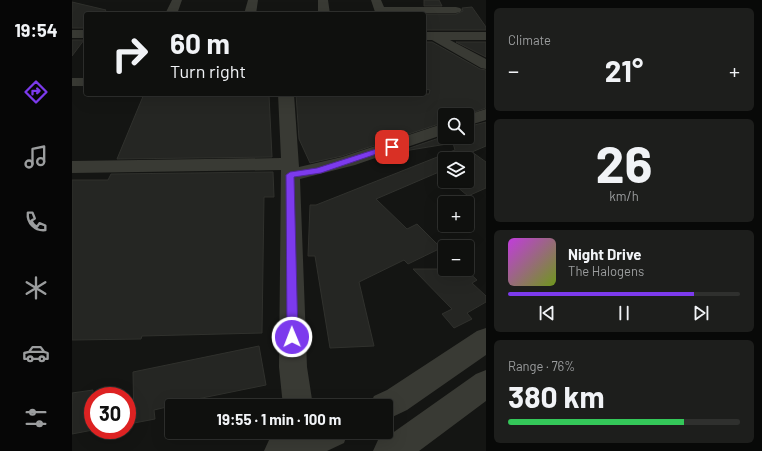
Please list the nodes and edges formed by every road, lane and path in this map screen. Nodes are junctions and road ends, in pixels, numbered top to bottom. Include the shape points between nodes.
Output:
1 (177, 0) edge
2 (253, 0) edge
3 (323, 0) edge
4 (376, 0) edge
5 (453, 5) edge
6 (172, 12) edge
7 (250, 12) edge
8 (324, 12) edge
9 (72, 34) edge
10 (84, 34) edge
11 (430, 36) edge
12 (480, 36) edge
13 (486, 65) edge
14 (72, 82) edge
15 (84, 82) edge
16 (286, 96) edge
17 (486, 114) edge
18 (474, 118) edge
19 (438, 130) edge
20 (72, 167) edge
21 (290, 170) junction
22 (486, 340) edge
23 (485, 386) edge
24 (297, 399) edge
25 (393, 402) edge
26 (310, 439) edge
27 (280, 451) edge
28 (390, 451) edge

1 - 6 street
2 - 7 street
3 - 8 street
4 - 5 street via 378,10
5 - 12 street via 465,23
9 - 10 street
11 - 12 street
11 - 13 street
14 - 15 street
16 - 21 street
17 - 18 street
19 - 21 street via 318,171
20 - 21 street
21 - 24 street via 293,367
22 - 25 street
23 - 28 street
26 - 27 street

